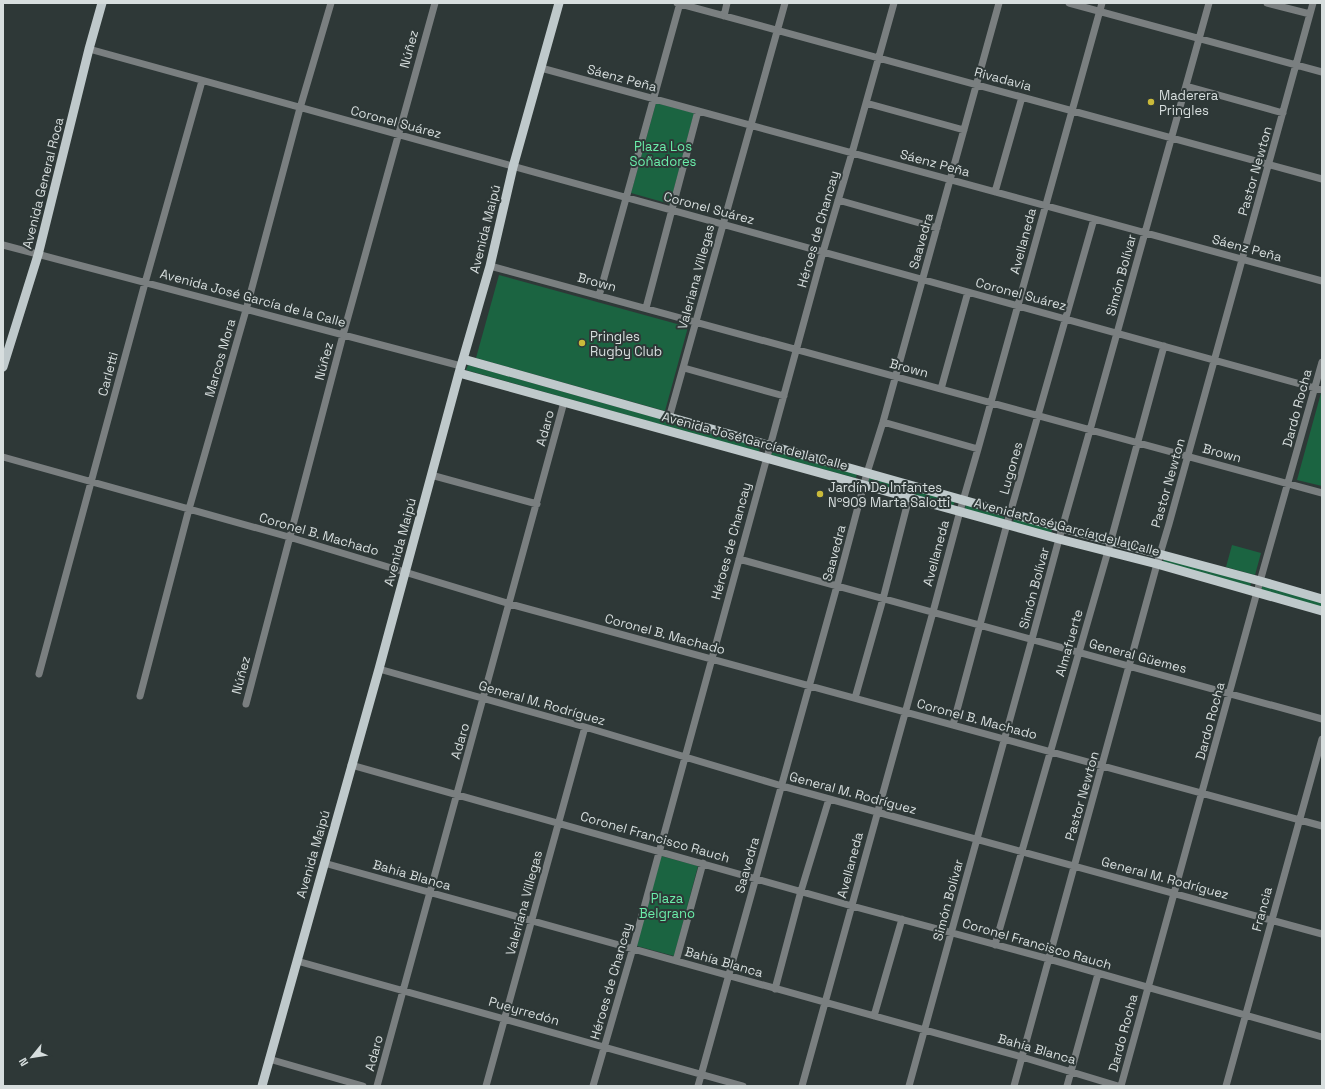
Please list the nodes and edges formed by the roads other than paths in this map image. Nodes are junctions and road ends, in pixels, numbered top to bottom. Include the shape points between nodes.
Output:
1 (102, 3) edge
2 (331, 3) edge
3 (435, 3) edge
4 (559, 3) edge
5 (679, 3) edge
6 (727, 3) edge
7 (786, 3) edge
8 (894, 3) edge
9 (999, 3) edge
10 (1069, 3) edge
11 (1102, 3) edge
12 (1208, 3) edge
13 (1267, 3) edge
14 (1313, 3) edge
15 (1100, 11) junction
16 (1310, 14) junction
17 (724, 16) junction
18 (778, 30) junction
19 (1199, 38) junction
20 (89, 50) junction
21 (878, 58) junction
22 (1296, 65) junction
23 (541, 68) junction
24 (1322, 72) edge
25 (202, 81) junction
26 (976, 85) junction
27 (1186, 86) junction
28 (1022, 97) junction
29 (654, 98) junction
30 (866, 103) junction
31 (300, 108) junction
32 (698, 111) junction
33 (1072, 111) junction
34 (1283, 113) junction
35 (752, 125) junction
36 (964, 130) junction
37 (398, 135) junction
38 (1171, 138) junction
39 (852, 152) junction
40 (1269, 164) junction
41 (513, 166) junction
42 (950, 179) junction
43 (1322, 179) edge
44 (995, 192) junction
45 (626, 198) junction
46 (838, 200) junction
47 (1046, 205) junction
48 (673, 211) junction
49 (1094, 218) junction
50 (723, 224) junction
51 (937, 228) junction
52 (1145, 233) junction
53 (3, 245) edge
54 (823, 252) junction
55 (38, 255) junction
56 (1243, 259) junction
57 (490, 266) junction
58 (922, 280) junction
59 (1322, 281) edge
60 (145, 283) junction
61 (968, 292) junction
62 (599, 296) junction
63 (1018, 306) junction
64 (646, 308) junction
65 (246, 310) junction
66 (1066, 319) junction
67 (697, 322) junction
68 (1117, 333) junction
69 (343, 335) junction
70 (1164, 346) junction
71 (796, 349) junction
72 (1215, 360) junction
73 (1322, 362) edge
74 (461, 366) junction
75 (3, 367) edge
76 (684, 368) junction
77 (895, 376) junction
78 (941, 389) junction
79 (1318, 389) edge
80 (784, 396) junction
81 (564, 402) junction
82 (991, 402) junction
83 (1038, 415) junction
84 (669, 418) junction
85 (883, 422) junction
86 (1090, 430) junction
87 (1137, 442) junction
88 (769, 446) junction
89 (978, 449) junction
90 (1188, 456) junction
91 (3, 457) edge
92 (766, 457) junction
93 (867, 473) junction
94 (431, 475) junction
95 (92, 483) junction
96 (865, 484) junction
97 (1288, 484) junction
98 (912, 486) junction
99 (1322, 493) edge
100 (909, 497) junction
101 (963, 500) junction
102 (537, 504) junction
103 (189, 509) junction
104 (960, 511) junction
105 (1010, 514) junction
106 (1007, 524) junction
107 (1062, 528) junction
108 (289, 537) junction
109 (1059, 539) junction
110 (1110, 541) junction
111 (1108, 551) junction
112 (1160, 554) junction
113 (739, 560) junction
114 (1157, 564) junction
115 (405, 571) junction
116 (1260, 581) junction
117 (837, 586) junction
118 (1257, 592) junction
119 (883, 599) junction
120 (1322, 599) edge
121 (510, 604) junction
122 (1322, 611) edge
123 (933, 612) junction
124 (980, 625) junction
125 (1032, 640) junction
126 (1079, 652) junction
127 (712, 659) junction
128 (1130, 666) junction
129 (379, 669) junction
130 (39, 674) dead end
131 (810, 686) junction
132 (1230, 694) junction
133 (140, 696) dead end
134 (855, 698) junction
135 (484, 699) junction
136 (246, 704) dead end
137 (905, 712) junction
138 (1322, 719) edge
139 (953, 725) junction
140 (585, 727) junction
141 (1005, 739) junction
142 (1322, 739) edge
143 (1051, 752) junction
144 (684, 758) junction
145 (351, 765) junction
146 (1102, 766) junction
147 (782, 786) junction
148 (1202, 793) junction
149 (457, 795) junction
150 (829, 799) junction
151 (878, 812) junction
152 (1300, 820) junction
153 (558, 823) junction
154 (1322, 826) edge
155 (977, 839) junction
156 (659, 851) junction
157 (1022, 851) junction
158 (324, 863) junction
159 (703, 863) junction
160 (1074, 866) junction
161 (756, 878) junction
162 (801, 891) junction
163 (430, 892) junction
164 (1175, 893) junction
165 (852, 906) junction
166 (902, 919) junction
167 (1272, 920) junction
168 (531, 921) junction
169 (951, 932) junction
170 (1322, 933) edge
171 (995, 945) junction
172 (633, 948) junction
173 (1049, 959) junction
174 (297, 961) junction
175 (676, 961) junction
176 (1098, 974) junction
177 (729, 976) junction
178 (775, 989) junction
179 (1148, 989) junction
180 (403, 990) junction
181 (825, 1003) junction
182 (874, 1016) junction
183 (1246, 1016) junction
184 (504, 1018) junction
185 (924, 1030) junction
186 (1322, 1037) edge
187 (604, 1046) junction
188 (1022, 1057) junction
189 (270, 1059) junction
190 (1071, 1072) junction
191 (702, 1074) junction
192 (262, 1086) edge
193 (363, 1086) edge
194 (377, 1086) edge
195 (486, 1086) edge
196 (593, 1086) edge
197 (698, 1086) edge
198 (743, 1086) edge
199 (802, 1086) edge
200 (909, 1086) edge
201 (1014, 1086) edge
202 (1067, 1086) edge
203 (1118, 1086) edge
204 (1121, 1086) edge
205 (1226, 1086) edge

1 - 20 main road, Avenida General Roca
2 - 31 street, Marcos Mora
3 - 37 street, Núñez
4 - 23 main road, Avenida Maipú
5 - 17 street, Rivadavia
5 - 29 street
6 - 17 street
7 - 18 street, Valeriana Villegas
8 - 21 street, Héroes de Chancay
9 - 26 street, Saavedra
10 - 15 street
11 - 15 street, Avellaneda
12 - 19 street, Simón Bolívar
13 - 16 street
14 - 16 street, Pastor Newton
15 - 19 street
15 - 33 street, Avellaneda
16 - 22 street, Pastor Newton
17 - 18 street, Rivadavia
18 - 21 street, Rivadavia
18 - 35 street, Valeriana Villegas
19 - 22 street
19 - 27 street, Simón Bolívar
20 - 25 street, Coronel Suárez
20 - 55 main road, Avenida General Roca
21 - 26 street, Rivadavia
21 - 30 street, Héroes de Chancay
22 - 24 street
22 - 34 street, Pastor Newton
23 - 29 street, Sáenz Peña
23 - 41 main road, Avenida Maipú
25 - 31 street, Coronel Suárez
25 - 60 street, Carletti
26 - 28 street, Rivadavia
26 - 36 street, Saavedra
27 - 34 street
27 - 38 street, Simón Bolívar
28 - 33 street, Rivadavia
28 - 44 street
29 - 32 street, Sáenz Peña
29 - 45 street
30 - 36 street
30 - 39 street, Héroes de Chancay
31 - 37 street, Coronel Suárez
31 - 65 street, Marcos Mora
32 - 35 street, Sáenz Peña
32 - 48 street
33 - 38 street, Rivadavia
33 - 47 street, Avellaneda
34 - 40 street, Pastor Newton
35 - 39 street, Sáenz Peña
35 - 50 street, Valeriana Villegas
36 - 42 street, Saavedra
37 - 41 street, Coronel Suárez
37 - 69 street, Núñez
38 - 40 street, Rivadavia
38 - 52 street, Simón Bolívar
39 - 42 street, Sáenz Peña
39 - 46 street, Héroes de Chancay
40 - 43 street, Rivadavia
40 - 56 street, Pastor Newton
41 - 45 street, Coronel Suárez
41 - 57 main road, Avenida Maipú
42 - 44 street, Sáenz Peña
42 - 51 street, Saavedra
44 - 47 street, Sáenz Peña
45 - 48 street, Coronel Suárez
45 - 62 street
46 - 51 street
46 - 54 street, Héroes de Chancay
47 - 49 street, Sáenz Peña
47 - 63 street, Avellaneda
48 - 50 street, Coronel Suárez
48 - 64 street
49 - 52 street, Sáenz Peña
49 - 66 street, Lugones
50 - 54 street, Coronel Suárez
50 - 67 street, Valeriana Villegas
51 - 58 street, Saavedra
52 - 56 street, Sáenz Peña
52 - 68 street, Simón Bolívar
53 - 55 street, Avenida José García de la Calle
54 - 58 street, Coronel Suárez
54 - 71 street, Héroes de Chancay
55 - 60 street, Avenida José García de la Calle
55 - 75 main road, Avenida General Roca
56 - 59 street, Sáenz Peña
56 - 72 street, Pastor Newton
57 - 62 street, Brown
57 - 74 main road, Avenida Maipú
58 - 61 street, Coronel Suárez
58 - 77 street, Saavedra
60 - 65 street, Avenida José García de la Calle
60 - 95 street, Carletti
61 - 63 street, Coronel Suárez
61 - 78 street
62 - 64 street, Brown
63 - 66 street, Coronel Suárez
63 - 82 street, Avellaneda
64 - 67 street, Brown
65 - 69 street, Avenida José García de la Calle
65 - 103 street, Marcos Mora
66 - 68 street, Coronel Suárez
66 - 83 street, Lugones
67 - 71 street, Brown
67 - 76 street, Valeriana Villegas
68 - 70 street, Coronel Suárez
68 - 86 street, Simón Bolívar
69 - 74 street, Avenida José García de la Calle
69 - 108 street, Núñez
70 - 72 street, Coronel Suárez
70 - 87 street, Almafuerte
71 - 77 street, Brown
71 - 80 street, Héroes de Chancay
72 - 79 street, Coronel Suárez
72 - 90 street, Pastor Newton
73 - 79 street, Dardo Rocha
74 - 81 main road, Avenida José García de la Calle
74 - 84 main road, Avenida José García de la Calle
74 - 94 main road, Avenida Maipú
76 - 80 street
76 - 84 street, Valeriana Villegas
77 - 78 street, Brown
77 - 85 street, Saavedra
78 - 82 street, Brown
79 - 97 street, Dardo Rocha
80 - 88 street, Héroes de Chancay
81 - 92 main road, Avenida José García de la Calle
81 - 102 street, Adaro
82 - 83 street, Brown
82 - 89 street, Avellaneda
83 - 86 street, Brown
83 - 105 street, Lugones
84 - 88 main road, Avenida José García de la Calle
85 - 89 street
85 - 93 street, Saavedra
86 - 87 street, Brown
86 - 107 street, Simón Bolívar
87 - 90 street, Brown
87 - 110 street, Almafuerte
88 - 92 street, Héroes de Chancay
88 - 93 main road, Avenida José García de la Calle
89 - 101 street, Avellaneda
90 - 97 street, Brown
90 - 112 street, Pastor Newton
91 - 95 street, Coronel B. Machado
92 - 96 main road, Avenida José García de la Calle
92 - 113 street, Héroes de Chancay
93 - 96 street, Saavedra
93 - 98 main road, Avenida José García de la Calle
94 - 102 street
94 - 115 main road, Avenida Maipú
95 - 103 street, Coronel B. Machado
95 - 130 street, Carletti
96 - 100 main road, Avenida José García de la Calle
96 - 117 street, Saavedra
97 - 99 street, Brown
97 - 116 street, Dardo Rocha
98 - 100 street
98 - 101 main road, Avenida José García de la Calle
100 - 104 main road, Avenida José García de la Calle
100 - 119 street
101 - 104 street, Avellaneda
101 - 105 main road, Avenida José García de la Calle
102 - 121 street, Adaro
103 - 108 street, Coronel B. Machado
103 - 133 street, Marcos Mora
104 - 106 main road, Avenida José García de la Calle
104 - 123 street, Avellaneda
105 - 106 street, Lugones
105 - 107 main road, Avenida José García de la Calle
106 - 109 main road, Avenida José García de la Calle
106 - 124 street, Lugones
107 - 109 street, Simón Bolívar
107 - 110 main road, Avenida José García de la Calle
108 - 115 street, Coronel B. Machado
108 - 136 street, Núñez
109 - 111 main road, Avenida José García de la Calle
109 - 125 street, Simón Bolívar
110 - 111 street, Almafuerte
110 - 112 main road, Avenida José García de la Calle
111 - 114 main road, Avenida José García de la Calle
111 - 126 street, Almafuerte
112 - 114 street, Pastor Newton
112 - 116 main road, Avenida José García de la Calle
113 - 117 street, General Güemes
113 - 127 street, Héroes de Chancay
114 - 118 main road, Avenida José García de la Calle
114 - 128 street, Pastor Newton
115 - 121 street, Coronel B. Machado
115 - 129 main road, Avenida Maipú
116 - 118 street, Dardo Rocha
116 - 120 main road, Avenida José García de la Calle
117 - 119 street, General Güemes
117 - 131 street, Saavedra
118 - 122 main road, Avenida José García de la Calle
118 - 132 street, Dardo Rocha
119 - 123 street, General Güemes
119 - 134 street
121 - 127 street, Coronel B. Machado
121 - 135 street, Adaro
123 - 124 street, General Güemes
123 - 137 street, Avellaneda
124 - 125 street, General Güemes
124 - 139 street, Lugones
125 - 126 street, General Güemes
125 - 141 street, Simón Bolívar
126 - 128 street, General Güemes
126 - 143 street, Almafuerte
127 - 131 street, Coronel B. Machado
127 - 144 street, Héroes de Chancay
128 - 132 street, General Güemes
128 - 146 street, Pastor Newton
129 - 135 street, General M. Rodríguez
129 - 145 main road, Avenida Maipú
131 - 134 street, Coronel B. Machado
131 - 147 street, Saavedra
132 - 138 street, General Güemes
132 - 148 street, Dardo Rocha
134 - 137 street, Coronel B. Machado
135 - 140 street, General M. Rodríguez
135 - 149 street, Adaro
137 - 139 street, Coronel B. Machado
137 - 151 street, Avellaneda
139 - 141 street, Coronel B. Machado
140 - 144 street, General M. Rodríguez
140 - 153 street, Valeriana Villegas
141 - 143 street, Coronel B. Machado
141 - 155 street, Simón Bolívar
142 - 152 street, Francia
143 - 146 street, Coronel B. Machado
143 - 157 street, Almafuerte
144 - 147 street, General M. Rodríguez
144 - 156 street, Héroes de Chancay
145 - 149 street, Coronel Francisco Rauch
145 - 158 main road, Avenida Maipú
146 - 148 street, Coronel B. Machado
146 - 160 street, Pastor Newton
147 - 150 street, General M. Rodríguez
147 - 161 street, Saavedra
148 - 152 street, Coronel B. Machado
148 - 164 street, Dardo Rocha
149 - 153 street, Coronel Francisco Rauch
149 - 163 street, Adaro
150 - 151 street, General M. Rodríguez
150 - 162 street
151 - 155 street, General M. Rodríguez
151 - 165 street, Avellaneda
152 - 154 street, Coronel B. Machado
152 - 167 street, Francia
153 - 156 street, Coronel Francisco Rauch
153 - 168 street, Valeriana Villegas
155 - 157 street, General M. Rodríguez
155 - 169 street, Simón Bolívar
156 - 159 street, Coronel Francisco Rauch
156 - 172 street, Héroes de Chancay
157 - 160 street, General M. Rodríguez
157 - 171 street, Almafuerte
158 - 163 street, Bahía Blanca
158 - 174 main road, Avenida Maipú
159 - 161 street, Coronel Francisco Rauch
159 - 175 street
160 - 164 street, General M. Rodríguez
160 - 173 street, Pastor Newton
161 - 162 street, Coronel Francisco Rauch
161 - 177 street, Saavedra
162 - 165 street, Coronel Francisco Rauch
162 - 178 street
163 - 168 street, Bahía Blanca
163 - 180 street, Adaro
164 - 167 street, General M. Rodríguez
164 - 179 street, Dardo Rocha
165 - 166 street, Coronel Francisco Rauch
165 - 181 street, Avellaneda
166 - 169 street, Coronel Francisco Rauch
166 - 182 street
167 - 170 street, General M. Rodríguez
167 - 183 street, Francia
168 - 172 street, Bahía Blanca
168 - 184 street, Valeriana Villegas
169 - 171 street, Coronel Francisco Rauch
169 - 185 street, Simón Bolívar
171 - 173 street, Coronel Francisco Rauch
172 - 175 street, Bahía Blanca
172 - 187 street, Héroes de Chancay
173 - 176 street, Coronel Francisco Rauch
173 - 188 street, Pastor Newton
174 - 180 street, Pueyrredón
174 - 189 main road, Avenida Maipú
175 - 177 street, Bahía Blanca
176 - 179 street, Coronel Francisco Rauch
176 - 190 street
177 - 178 street, Bahía Blanca
177 - 191 street, Saavedra
178 - 181 street, Bahía Blanca
179 - 183 street, Coronel Francisco Rauch
179 - 204 street, Dardo Rocha
180 - 184 street, Pueyrredón
180 - 194 street, Adaro
181 - 182 street, Bahía Blanca
181 - 199 street, Avellaneda
182 - 185 street, Bahía Blanca
183 - 186 street, Coronel Francisco Rauch
183 - 205 street, Francia
184 - 187 street, Pueyrredón
184 - 195 street, Valeriana Villegas
185 - 188 street, Bahía Blanca
185 - 200 street, Simón Bolívar
187 - 191 street, Pueyrredón
187 - 196 street, Héroes de Chancay
188 - 190 street, Bahía Blanca
188 - 201 street, Pastor Newton
189 - 192 main road, Avenida Maipú
189 - 193 street
190 - 202 street
190 - 203 street, Bahía Blanca
191 - 197 street, Saavedra
191 - 198 street, Pueyrredón

